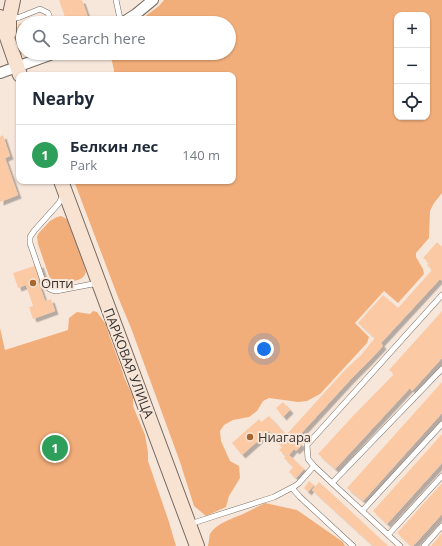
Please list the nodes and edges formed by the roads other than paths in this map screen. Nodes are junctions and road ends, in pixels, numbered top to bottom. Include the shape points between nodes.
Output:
1 (13, 0) edge
2 (116, 0) edge
3 (153, 0) edge
4 (22, 16) edge
5 (49, 16) edge
6 (119, 16) edge
7 (133, 16) edge
8 (16, 17) edge
9 (4, 18) edge
10 (41, 60) edge
11 (18, 71) edge
12 (0, 73) edge
13 (62, 186) edge
14 (99, 283) junction
15 (442, 295) edge
16 (442, 369) edge
17 (442, 424) edge
18 (314, 466) junction
19 (442, 476) edge
20 (332, 483) junction
21 (292, 488) junction
22 (362, 511) junction
23 (190, 524) junction
24 (442, 526) edge
25 (388, 535) junction
26 (198, 546) edge
27 (353, 546) edge
28 (400, 546) edge
29 (424, 546) edge

1 - 9 main road
2 - 6 lane
3 - 7 street
4 - 5 lane via 40,9
8 - 9 lane
9 - 11 main road
10 - 11 street
11 - 12 street
13 - 14 main road, ПАРКОВАЯ УЛИЦА
13 - 14 lane via 59,203 30,237 44,284 56,290
14 - 23 main road, ПАРКОВАЯ УЛИЦА
15 - 18 lane via 306,445 308,459
16 - 20 lane
17 - 22 lane
18 - 20 lane
18 - 21 lane
19 - 25 lane
20 - 22 lane
21 - 23 lane via 274,497
21 - 27 lane
22 - 25 lane
23 - 26 main road, ПАРКОВАЯ УЛИЦА
24 - 29 lane
25 - 28 lane

